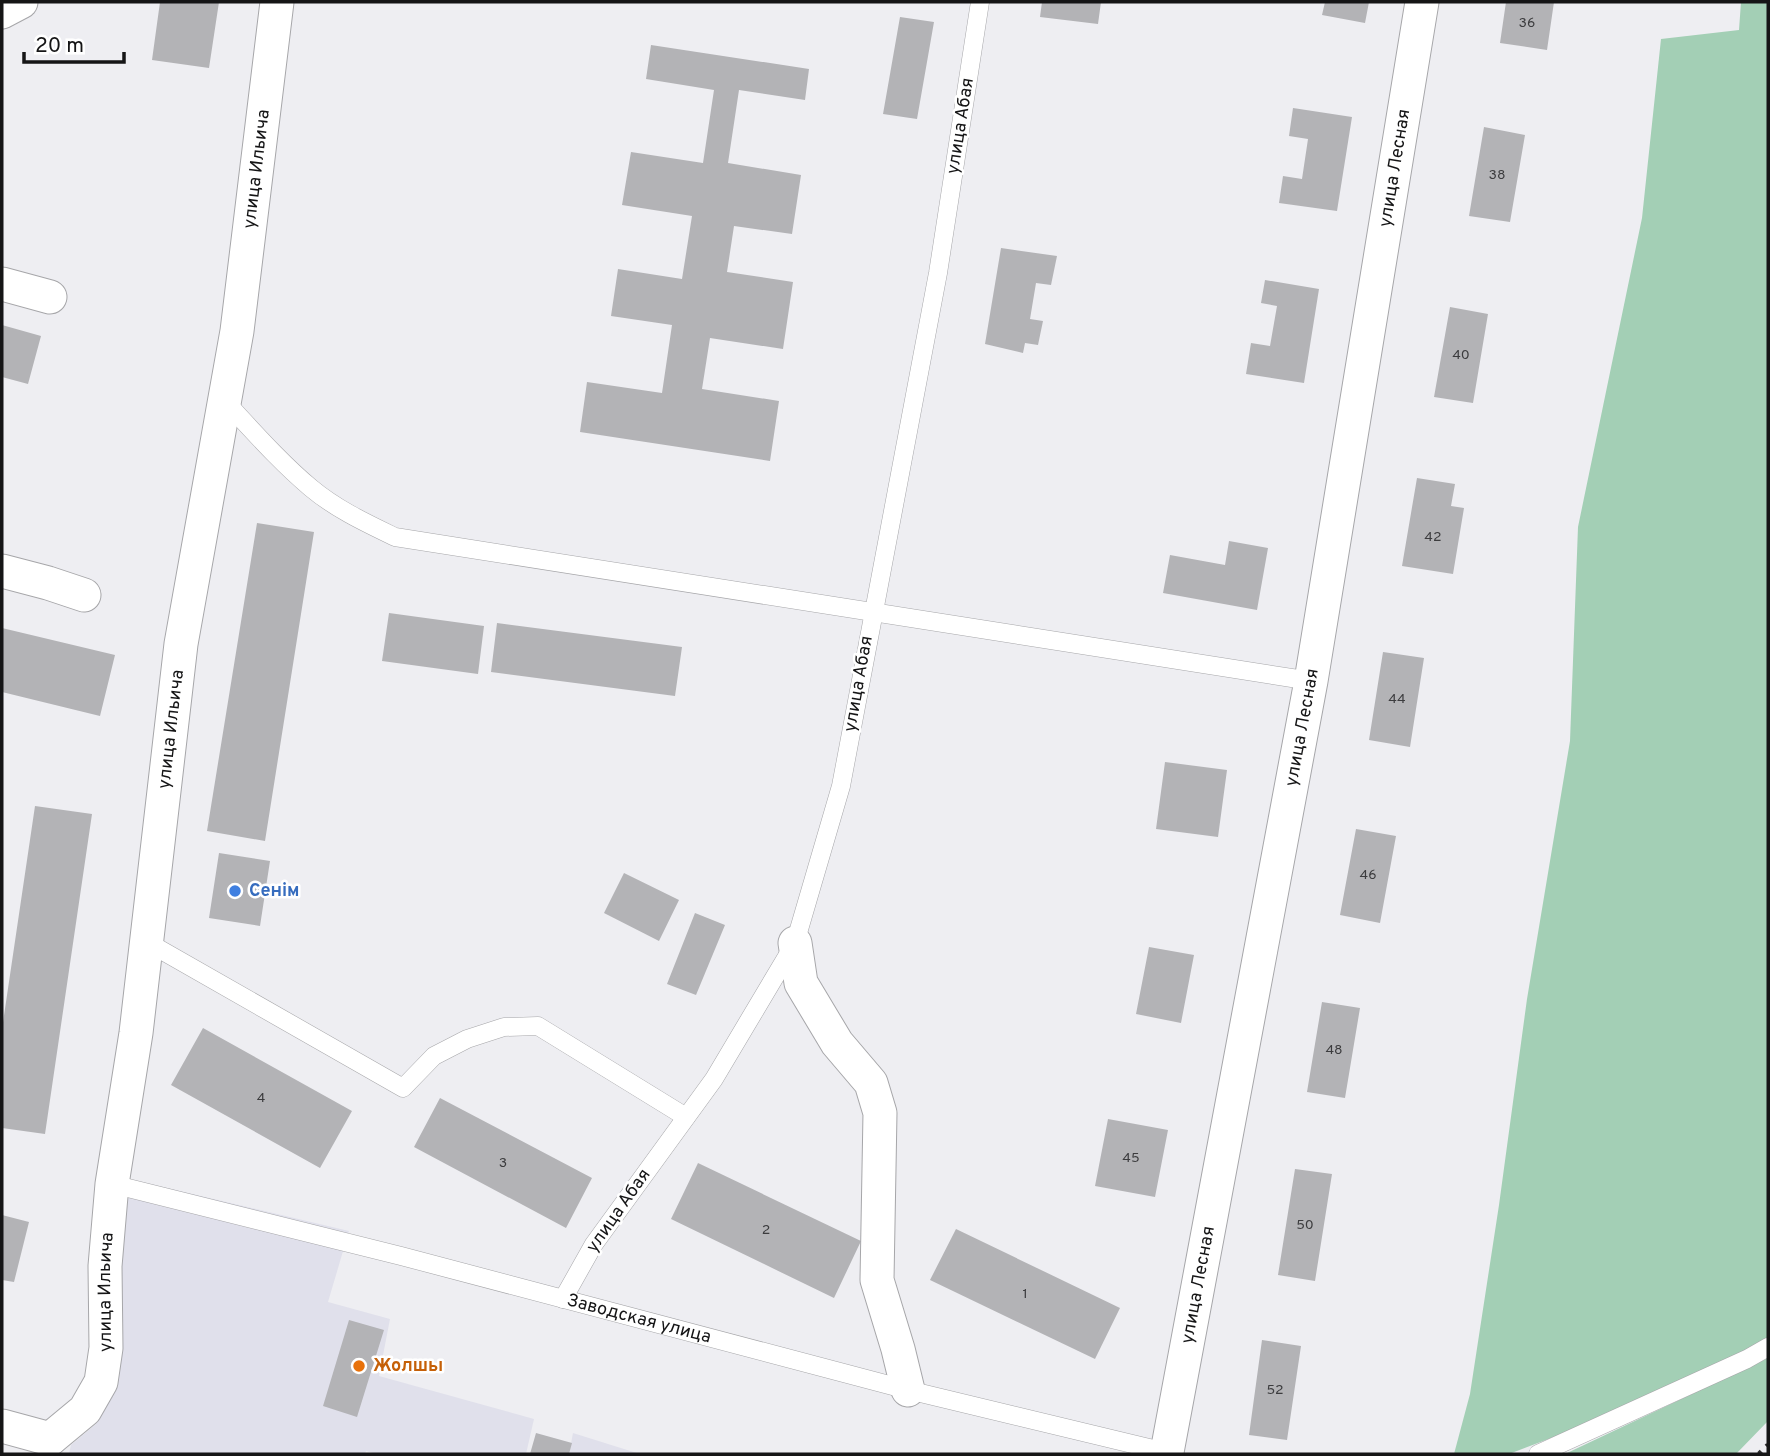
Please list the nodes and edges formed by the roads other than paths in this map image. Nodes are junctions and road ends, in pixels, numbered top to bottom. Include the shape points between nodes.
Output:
1 (21, 2) edge
2 (277, 2) edge
3 (980, 2) edge
4 (1422, 2) edge
5 (2, 12) edge
6 (2, 284) edge
7 (50, 296) dead end
8 (225, 400) junction
9 (2, 571) edge
10 (84, 595) dead end
11 (872, 613) junction
12 (1311, 681) junction
13 (147, 942) junction
14 (795, 943) junction
15 (686, 1117) junction
16 (112, 1184) junction
17 (563, 1299) junction
18 (1768, 1347) edge
19 (908, 1390) junction
20 (2, 1426) edge
21 (49, 1447) edge
22 (1171, 1453) edge
23 (1538, 1454) edge

1 - 5 street
2 - 8 street, улица Ильича
3 - 11 lane, улица Абая via 938,273
4 - 12 street, улица Лесная
6 - 7 street
8 - 11 lane via 312,489 395,537
8 - 13 street, улица Ильича via 181,644
9 - 10 street
11 - 12 lane
11 - 14 lane, улица Абая via 841,786
12 - 22 street, улица Лесная
13 - 15 lane via 403,1088 434,1056 467,1040 504,1027 538,1027
13 - 16 street, улица Ильича
14 - 15 lane, улица Абая via 714,1079
14 - 19 street via 801,983 837,1043 871,1083 880,1113 877,1280
15 - 17 lane, улица Абая via 594,1244
16 - 17 lane, Заводская улица
16 - 21 street, улица Ильича via 102,1381 85,1410
17 - 19 lane, Заводская улица
18 - 23 lane
19 - 22 lane, Заводская улица
20 - 21 street

